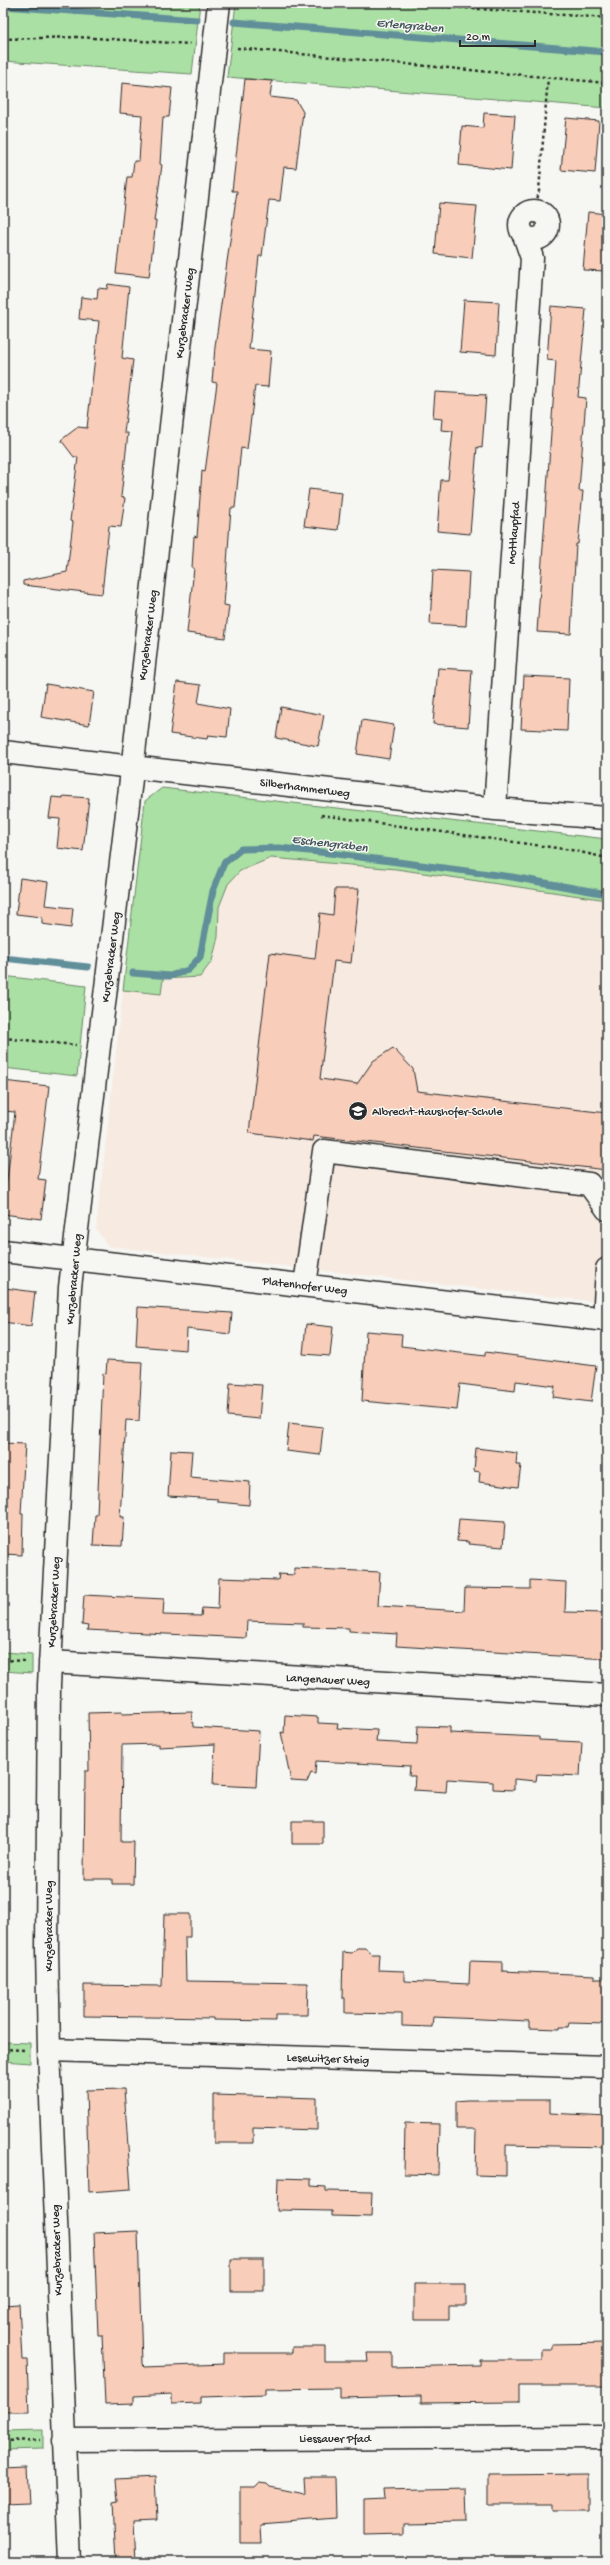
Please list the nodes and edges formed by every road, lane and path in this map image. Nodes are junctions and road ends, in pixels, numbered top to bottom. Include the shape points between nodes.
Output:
1 (219, 3) edge
2 (394, 3) edge
3 (607, 18) edge
4 (3, 39) edge
5 (215, 46) junction
6 (548, 77) junction
7 (607, 83) edge
8 (535, 210) dead end
9 (532, 244) dead end
10 (3, 752) edge
11 (132, 766) junction
12 (495, 809) junction
13 (318, 814) dead end
14 (607, 818) edge
15 (607, 858) edge
16 (3, 1038) edge
17 (99, 1047) junction
18 (607, 1209) edge
19 (3, 1251) edge
20 (74, 1258) junction
21 (607, 1269) edge
22 (305, 1285) junction
23 (605, 1320) edge
24 (50, 1662) junction
25 (607, 1695) edge
26 (49, 2050) junction
27 (607, 2067) edge
28 (607, 2437) edge
29 (64, 2440) junction
30 (3, 2441) edge
31 (70, 2562) edge

1 - 5 street, Kurzebracker Weg
2 - 3 path
4 - 5 path via 76,37
5 - 6 path
5 - 11 street, Kurzebracker Weg
6 - 7 path
6 - 8 path via 539,191
9 - 12 street, Mottlaupfad
10 - 11 street, Silberhammerweg
11 - 12 street, Silberhammerweg
11 - 17 street, Kurzebracker Weg
12 - 14 street, Silberhammerweg
13 - 15 path via 571,850
16 - 17 path
17 - 20 street, Kurzebracker Weg
18 - 22 street via 589,1184 324,1151
19 - 20 street, Platenhofer Weg
20 - 22 street, Platenhofer Weg
20 - 24 street, Kurzebracker Weg
21 - 23 street
22 - 23 street, Platenhofer Weg
24 - 25 street, Langenauer Weg
24 - 26 street, Kurzebracker Weg
26 - 27 street, Lesewitzer Steig
26 - 29 street, Kurzebracker Weg
28 - 29 street, Liessauer Pfad
29 - 30 path
29 - 31 street, Kurzebracker Weg

